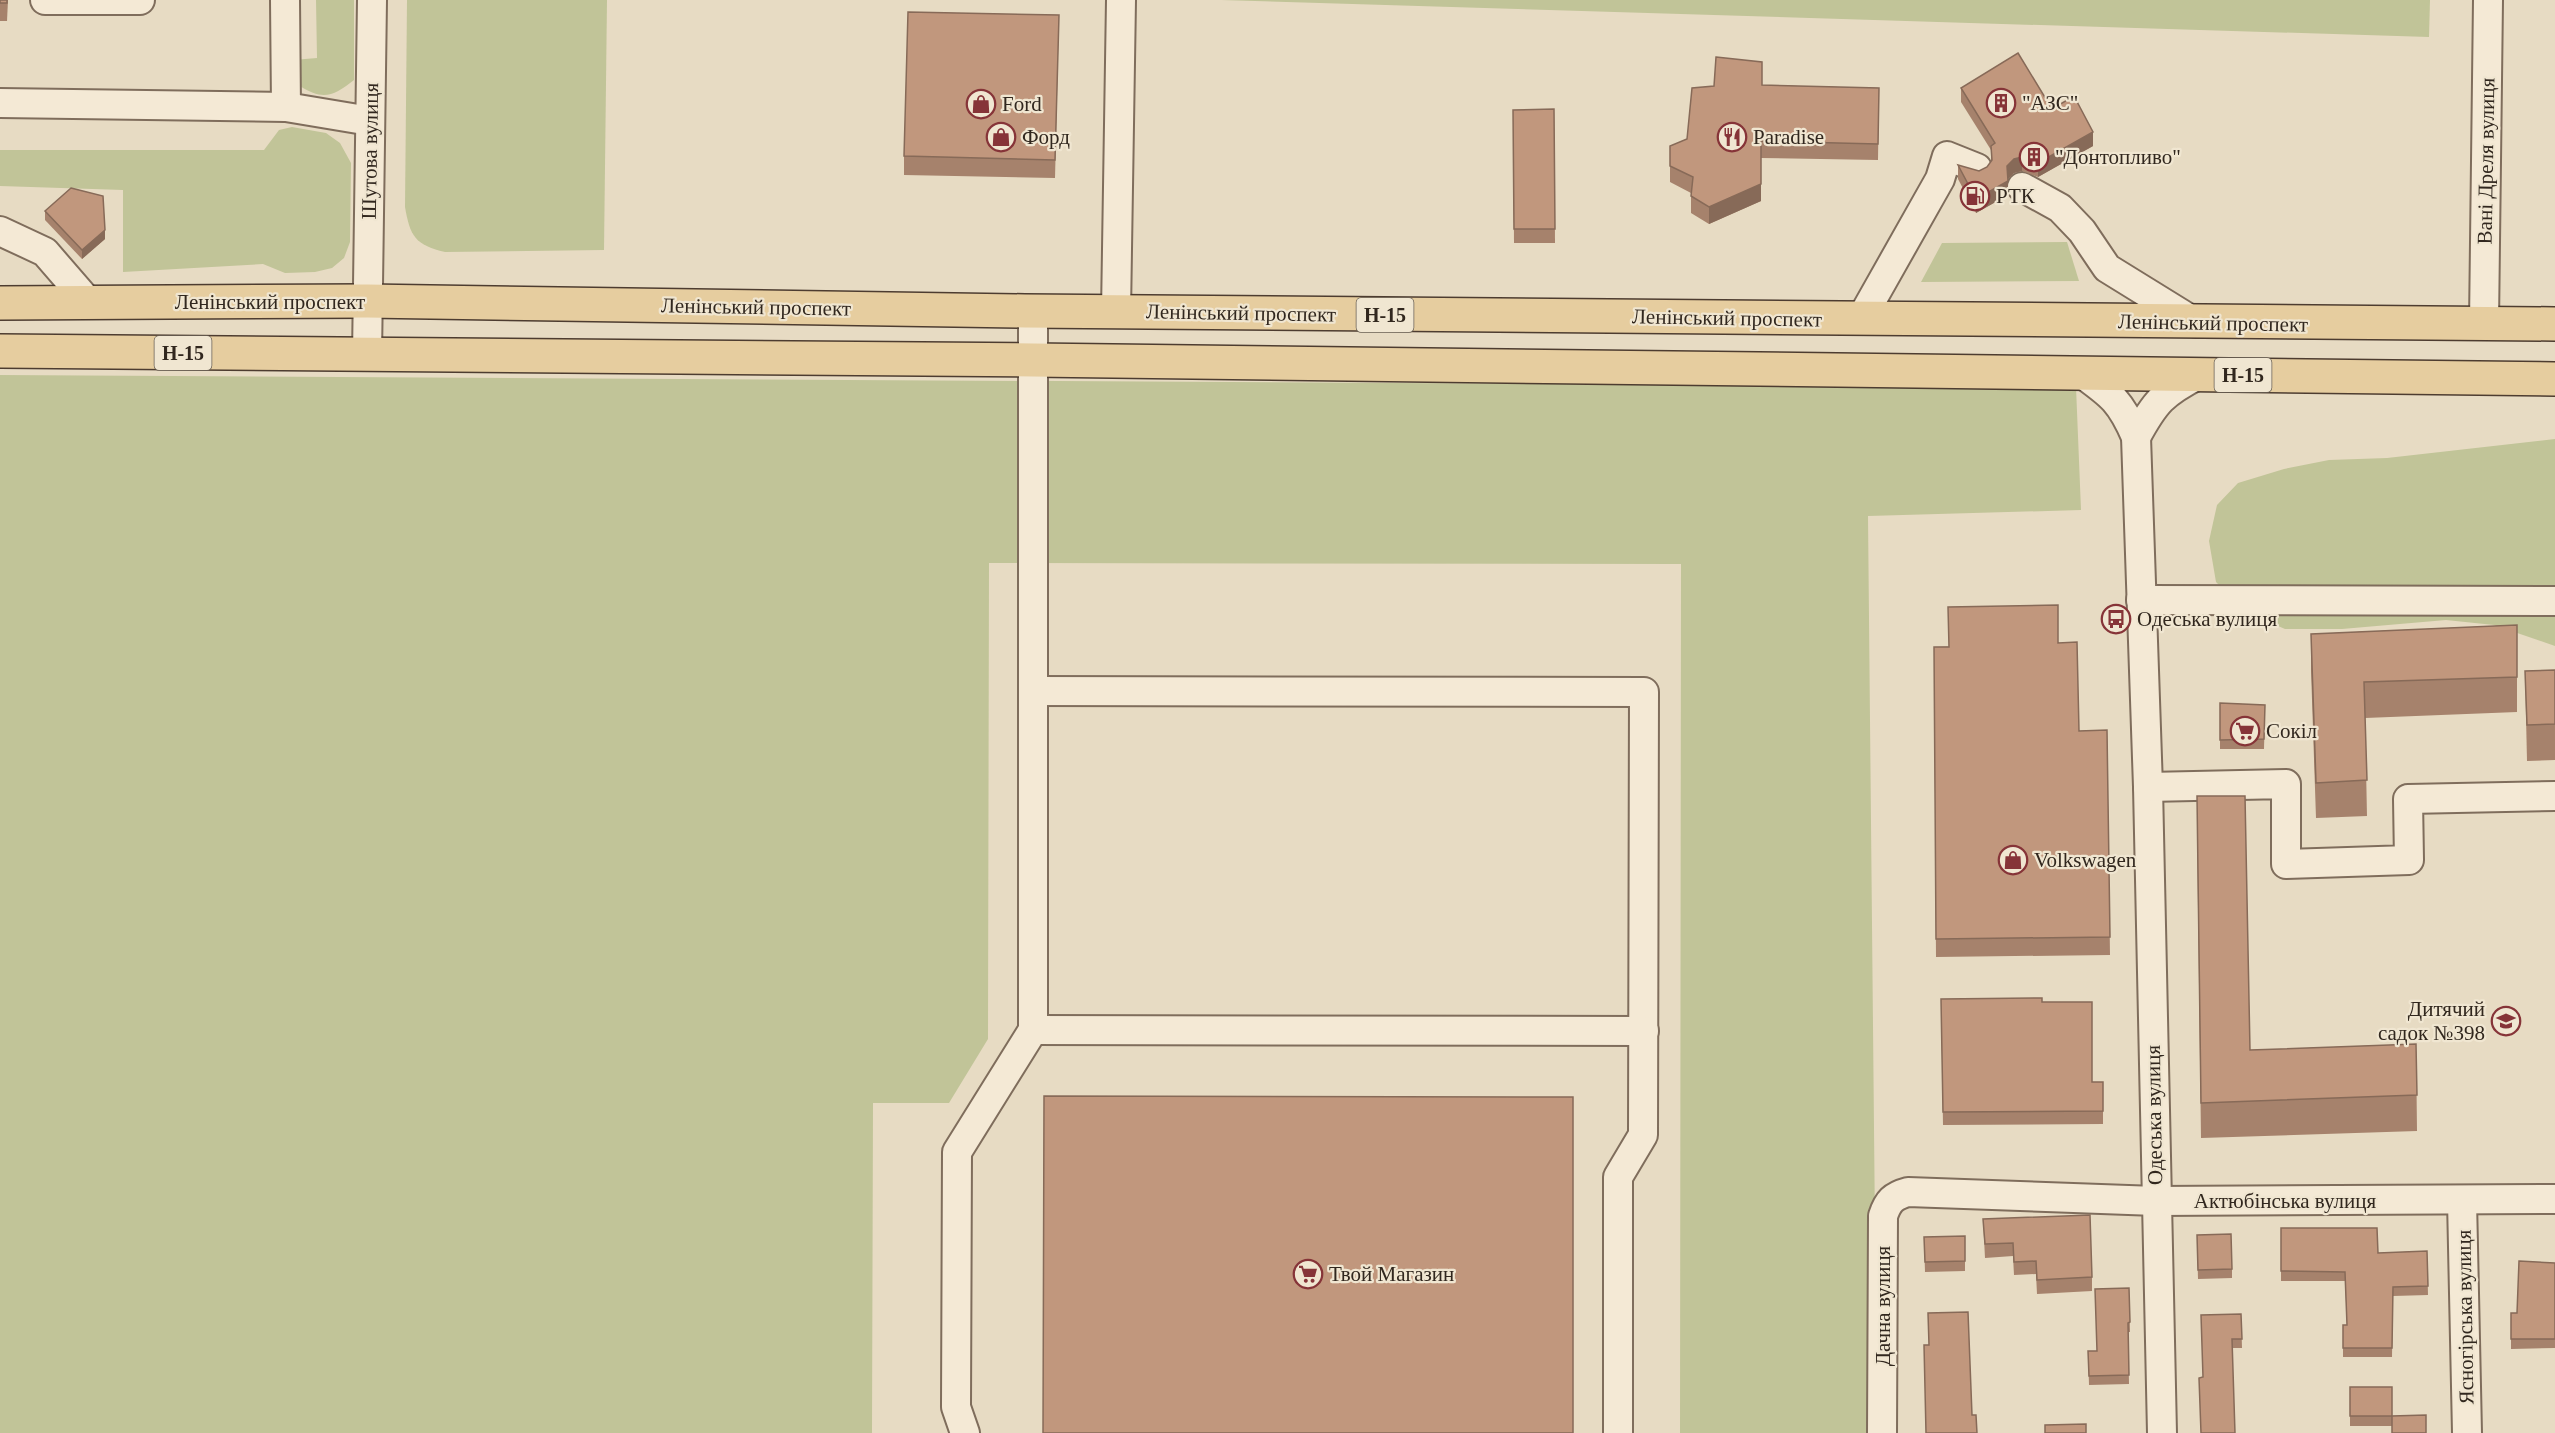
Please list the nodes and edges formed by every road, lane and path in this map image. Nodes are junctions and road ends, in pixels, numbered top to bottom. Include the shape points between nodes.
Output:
1 (45, 0) edge
2 (140, 0) edge
3 (285, 0) edge
4 (372, 0) edge
5 (1121, 0) edge
6 (2488, 0) edge
7 (0, 103) edge
8 (286, 107) junction
9 (370, 121) junction
10 (1977, 168) edge
11 (2022, 187) dead end
12 (0, 231) edge
13 (367, 302) junction
14 (0, 303) edge
15 (90, 304) junction
16 (1033, 311) junction
17 (1116, 312) junction
18 (1861, 320) junction
19 (2196, 322) junction
20 (2484, 322) junction
21 (2403, 324) junction
22 (2555, 324) edge
23 (0, 351) edge
24 (367, 356) junction
25 (1033, 360) junction
26 (2081, 373) junction
27 (2198, 375) junction
28 (2405, 377) junction
29 (2555, 379) edge
30 (2136, 437) junction
31 (2140, 600) junction
32 (2555, 601) edge
33 (1033, 691) junction
34 (2148, 787) junction
35 (2555, 796) edge
36 (1033, 1030) junction
37 (1644, 1031) junction
38 (1908, 1192) joint
39 (2555, 1199) edge
40 (2462, 1200) junction
41 (2156, 1202) junction
42 (964, 1433) edge
43 (1618, 1433) edge
44 (1882, 1433) edge
45 (2162, 1433) edge
46 (2467, 1433) edge

1 - 2 street
3 - 8 street
4 - 9 street, Шутова вулиця
5 - 17 street
6 - 20 street, Вані Дреля вулиця
7 - 8 street
8 - 9 street
9 - 13 street, Шутова вулиця
10 - 18 street via 1947,156 1940,179
11 - 19 street via 2060,208 2108,268
12 - 15 street via 45,252
13 - 15 main road, Ленінський проспект / Н-15
13 - 16 main road, Ленінський проспект / Н-15
13 - 24 street, Шутова вулиця
14 - 15 main road, Ленінський проспект / Н-15
16 - 17 main road, Ленінський проспект / Н-15
16 - 25 street
17 - 18 main road, Ленінський проспект / Н-15
18 - 19 main road, Ленінський проспект / Н-15
19 - 21 main road, Ленінський проспект / Н-15
20 - 21 main road, Ленінський проспект / Н-15
20 - 22 main road, Ленінський проспект / Н-15
21 - 28 main road
23 - 24 main road, Н-15
24 - 25 main road, Н-15
25 - 26 main road, Н-15
25 - 33 street
26 - 27 main road, Н-15
26 - 30 street, Одеська вулиця via 2113,395
27 - 28 main road, Н-15
27 - 30 street via 2168,391
28 - 29 main road, Н-15
30 - 31 street, Одеська вулиця
31 - 32 street
31 - 34 street, Одеська вулиця
33 - 36 street
33 - 37 street via 1644,692
34 - 35 street via 2286,784 2286,864 2409,861 2408,799
34 - 41 street, Одеська вулиця
36 - 37 street
36 - 42 street via 957,1152 956,1407
37 - 43 street via 1643,1135 1618,1177
38 - 41 street, Актюбінська вулиця
38 - 44 street, Дачна вулиця via 1895,1195 1883,1216
39 - 40 street, Актюбінська вулиця
40 - 41 street, Актюбінська вулиця
40 - 46 street, Ясногірська вулиця
41 - 45 street, Одеська вулиця

